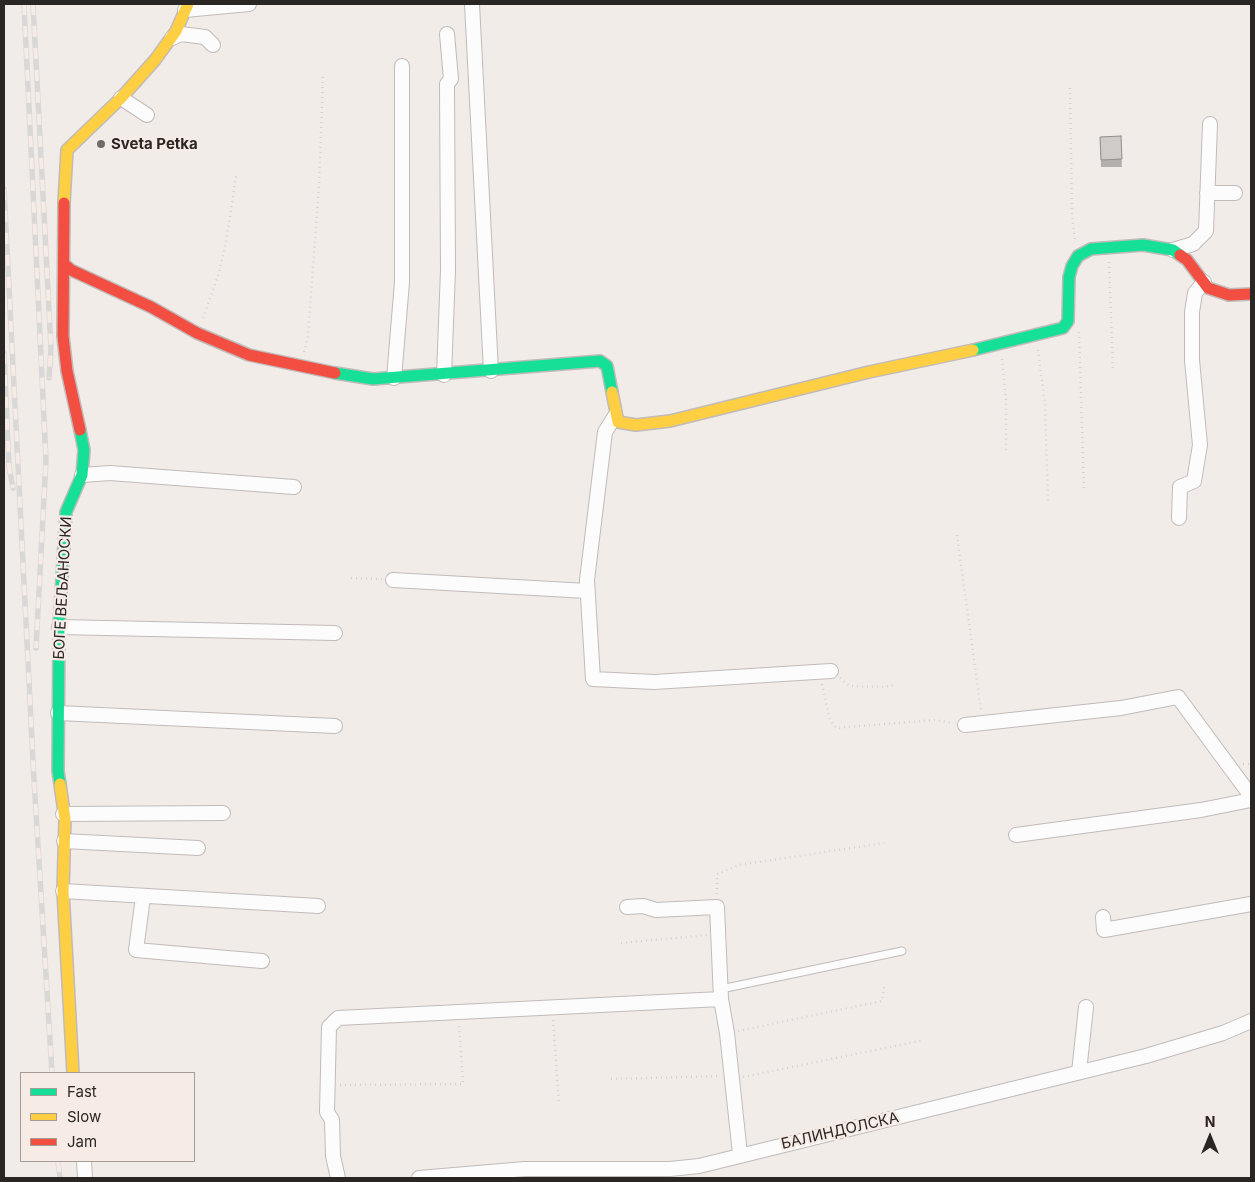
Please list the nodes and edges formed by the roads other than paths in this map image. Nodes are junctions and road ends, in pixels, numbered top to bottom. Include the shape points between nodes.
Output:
1 (249, 4) edge
2 (472, 4) edge
3 (187, 7) edge
4 (447, 34) dead end
5 (172, 38) junction
6 (213, 45) dead end
7 (439, 46) dead end
8 (402, 66) dead end
9 (447, 84) junction
10 (121, 98) junction
11 (147, 115) dead end
12 (1210, 124) dead end
13 (1207, 193) junction
14 (1235, 193) dead end
15 (1173, 250) junction
16 (64, 264) junction
17 (1204, 282) junction
18 (1251, 294) edge
19 (491, 371) junction
20 (444, 376) junction
21 (394, 378) junction
22 (615, 416) junction
23 (82, 475) junction
24 (294, 487) dead end
25 (1179, 518) dead end
26 (394, 580) road end
27 (588, 591) junction
28 (59, 627) junction
29 (335, 633) dead end
30 (831, 671) road end
31 (58, 713) junction
32 (965, 724) road end
33 (335, 726) dead end
34 (1251, 796) edge
35 (1251, 800) edge
36 (223, 813) dead end
37 (63, 814) junction
38 (1016, 835) dead end
39 (64, 842) junction
40 (198, 848) dead end
41 (63, 891) junction
42 (144, 897) junction
43 (1251, 904) edge
44 (318, 906) dead end
45 (627, 907) dead end
46 (1102, 917) dead end
47 (902, 951) dead end
48 (262, 961) dead end
49 (721, 994) junction
50 (1086, 1007) dead end
51 (1251, 1022) edge
52 (73, 1072) edge
53 (1079, 1072) junction
54 (740, 1154) junction
55 (84, 1162) edge
56 (527, 1174) edge
57 (85, 1178) edge
58 (338, 1178) edge
59 (419, 1178) edge

1 - 3 street
2 - 19 street
3 - 5 street, БОГЕ ВЕЉАНОСКИ
4 - 9 street via 450,79
5 - 6 street via 181,34 205,37
5 - 10 street, БОГЕ ВЕЉАНОСКИ
7 - 9 street via 442,76
8 - 21 street via 402,282
9 - 20 street via 448,270
10 - 11 street
10 - 16 street, БОГЕ ВЕЉАНОСКИ via 67,150
12 - 13 street
13 - 14 street
13 - 15 street via 1206,232 1193,244
15 - 17 street via 1187,260
15 - 22 street via 1143,245 1105,246 1080,255 1069,277 1069,313 1063,328 670,421 631,424 618,422
16 - 21 street via 197,333 249,355 372,379
16 - 23 street, БОГЕ ВЕЉАНОСКИ via 63,336 84,450
17 - 18 street via 1216,292
17 - 25 street via 1195,293 1192,321 1192,360 1200,445 1194,481 1180,488
19 - 20 street
19 - 22 street via 600,361 610,374
20 - 21 street
22 - 27 street via 605,432 595,501
23 - 24 street via 110,473
23 - 28 street, БОГЕ ВЕЉАНОСКИ via 68,501 66,512
26 - 27 street
27 - 30 street via 593,679 654,682
28 - 29 street
28 - 31 street, БОГЕ ВЕЉАНОСКИ
31 - 33 street
31 - 37 street, БОГЕ ВЕЉАНОСКИ via 58,771
32 - 34 street via 1120,708 1178,697
35 - 38 street via 1201,810
36 - 37 street
37 - 39 street, БОГЕ ВЕЉАНОСКИ
39 - 40 street
39 - 41 street, БОГЕ ВЕЉАНОСКИ
41 - 42 street
41 - 52 street, БОГЕ ВЕЉАНОСКИ
42 - 44 street
42 - 48 street via 136,950
43 - 46 street via 1104,930
45 - 49 street via 643,906 656,910 717,907
47 - 49 lane
49 - 54 street
49 - 58 street via 338,1018 329,1027 328,1085 328,1112 332,1120 333,1156
50 - 53 street
51 - 53 street, БАЛИНДОЛСКА via 1146,1056
53 - 54 street, БАЛИНДОЛСКА via 850,1130
54 - 56 street, БАЛИНДОЛСКА via 699,1166 670,1169
55 - 57 street
56 - 59 street, БАЛИНДОЛСКА

